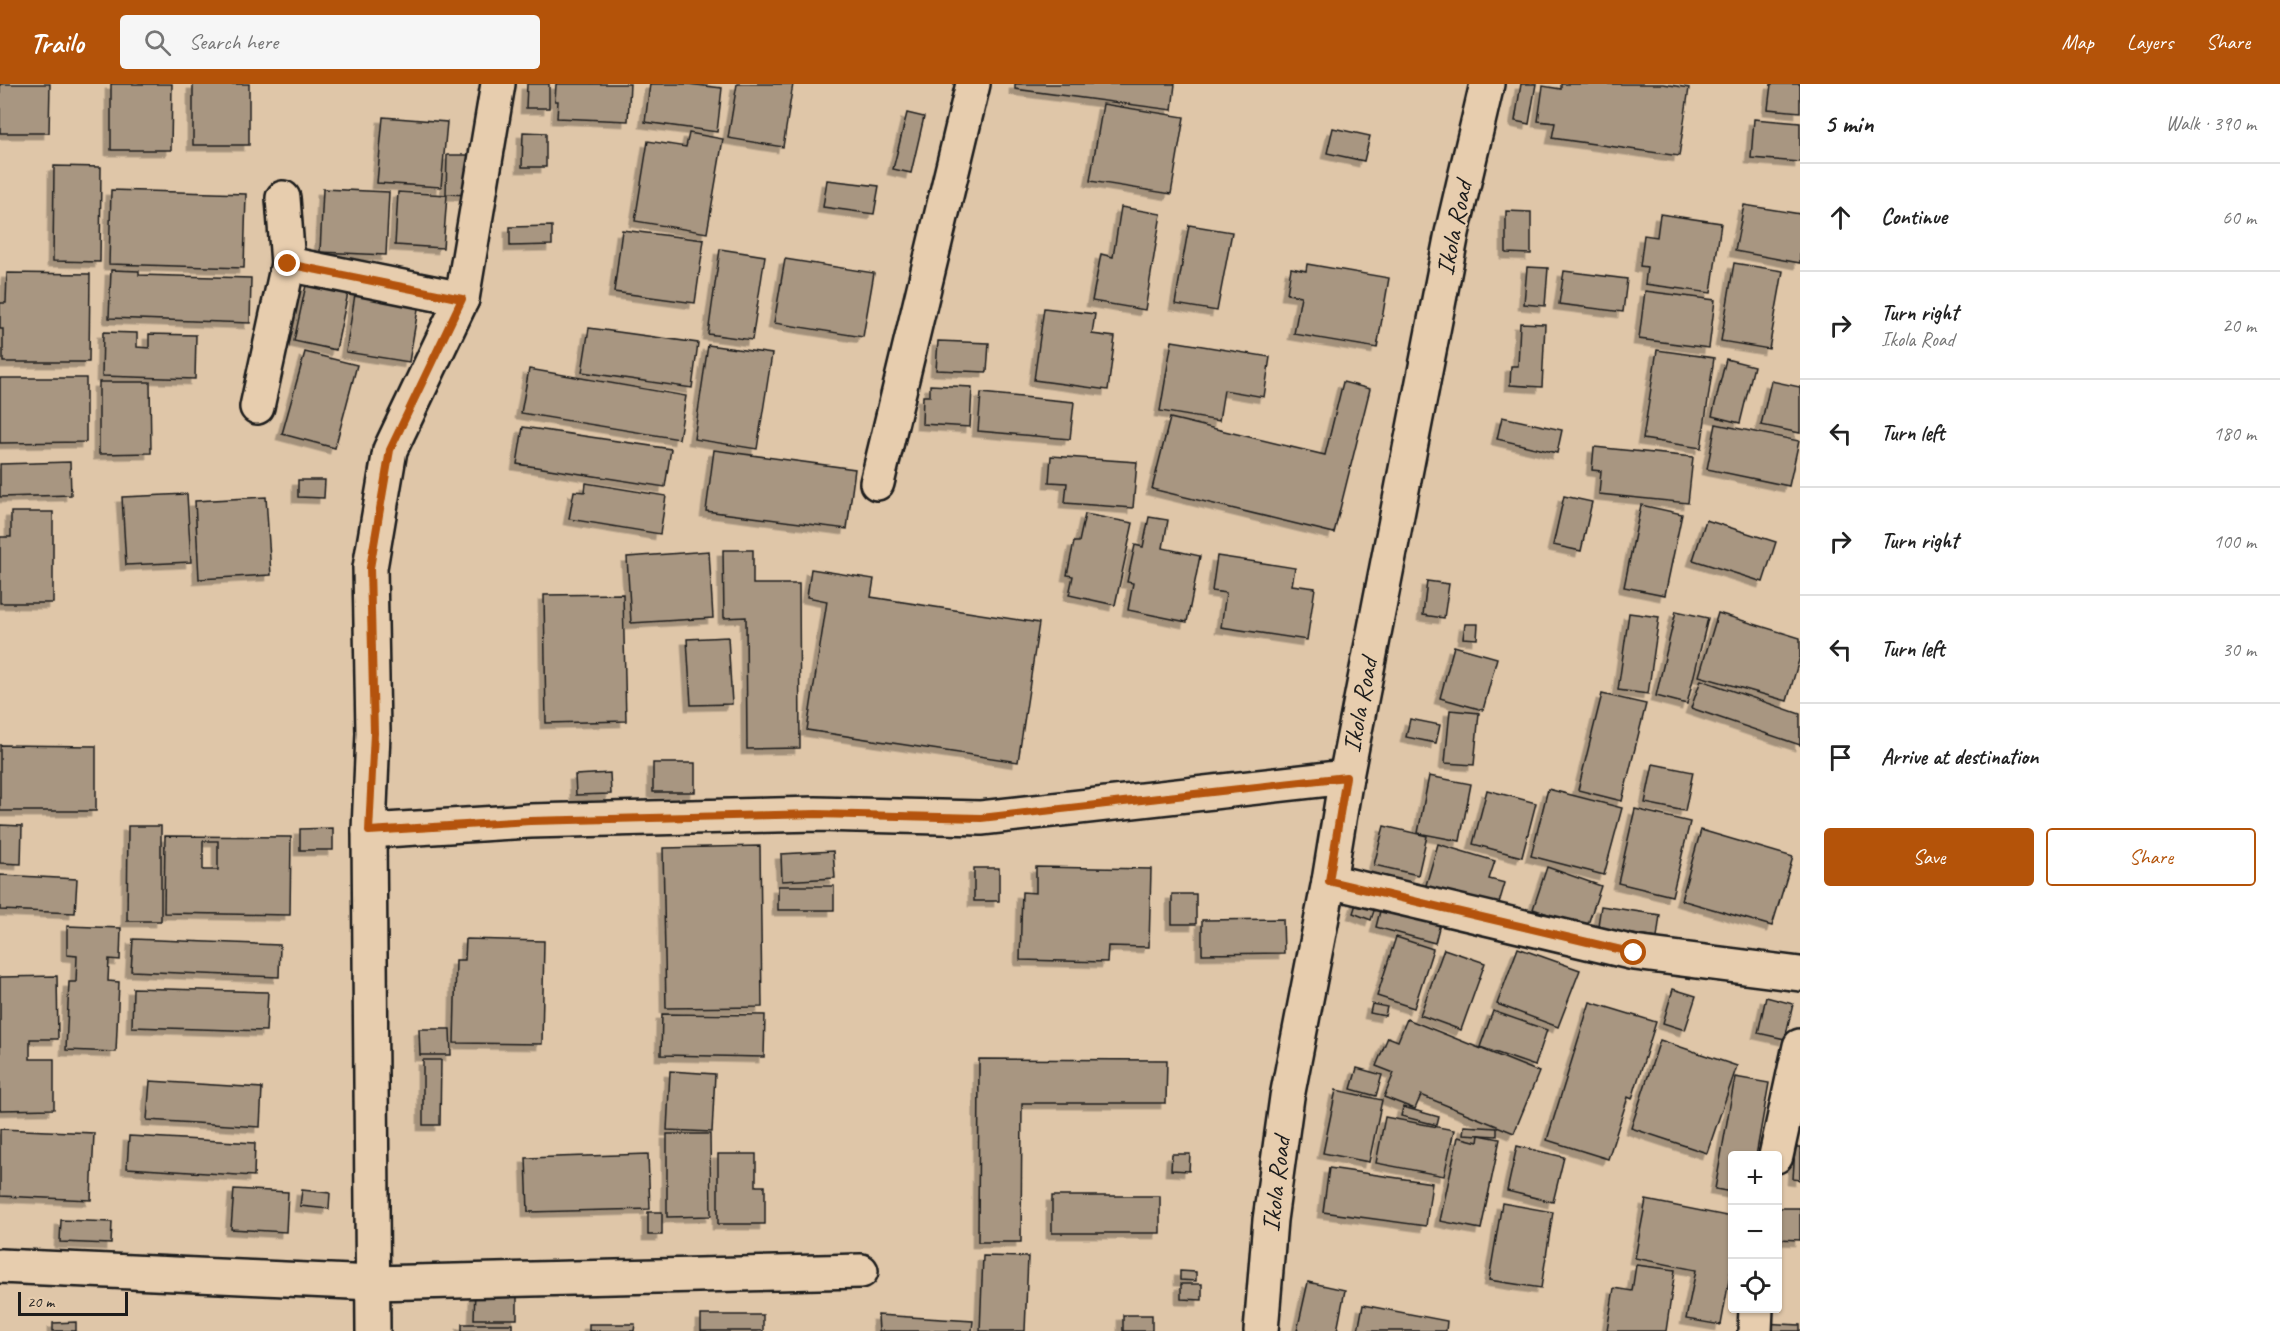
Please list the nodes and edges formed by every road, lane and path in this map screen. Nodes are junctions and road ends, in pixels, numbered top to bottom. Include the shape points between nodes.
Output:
1 (498, 84) edge
2 (973, 84) edge
3 (1488, 84) edge
4 (284, 198) dead end
5 (288, 264) junction
6 (462, 299) junction
7 (257, 407) dead end
8 (877, 483) dead end
9 (1346, 777) junction
10 (369, 831) junction
11 (1329, 881) junction
12 (1800, 974) edge
13 (1800, 1046) edge
14 (1777, 1151) edge
15 (0, 1266) edge
16 (861, 1271) dead end
17 (373, 1283) junction
18 (1756, 1313) edge
19 (373, 1331) edge
20 (1261, 1331) edge
21 (1755, 1331) edge

1 - 6 street
2 - 8 street
3 - 9 street, Ikola Road via 1452,232
4 - 5 street
5 - 6 street
5 - 7 street
6 - 10 street via 390,450 370,568 374,733
9 - 10 street via 981,818 816,814 530,821
9 - 11 street, Ikola Road
10 - 17 street
11 - 12 street via 1634,953
11 - 20 street, Ikola Road via 1287,1097 1270,1220
13 - 14 street
15 - 17 street
16 - 17 street
17 - 19 street
18 - 21 street

